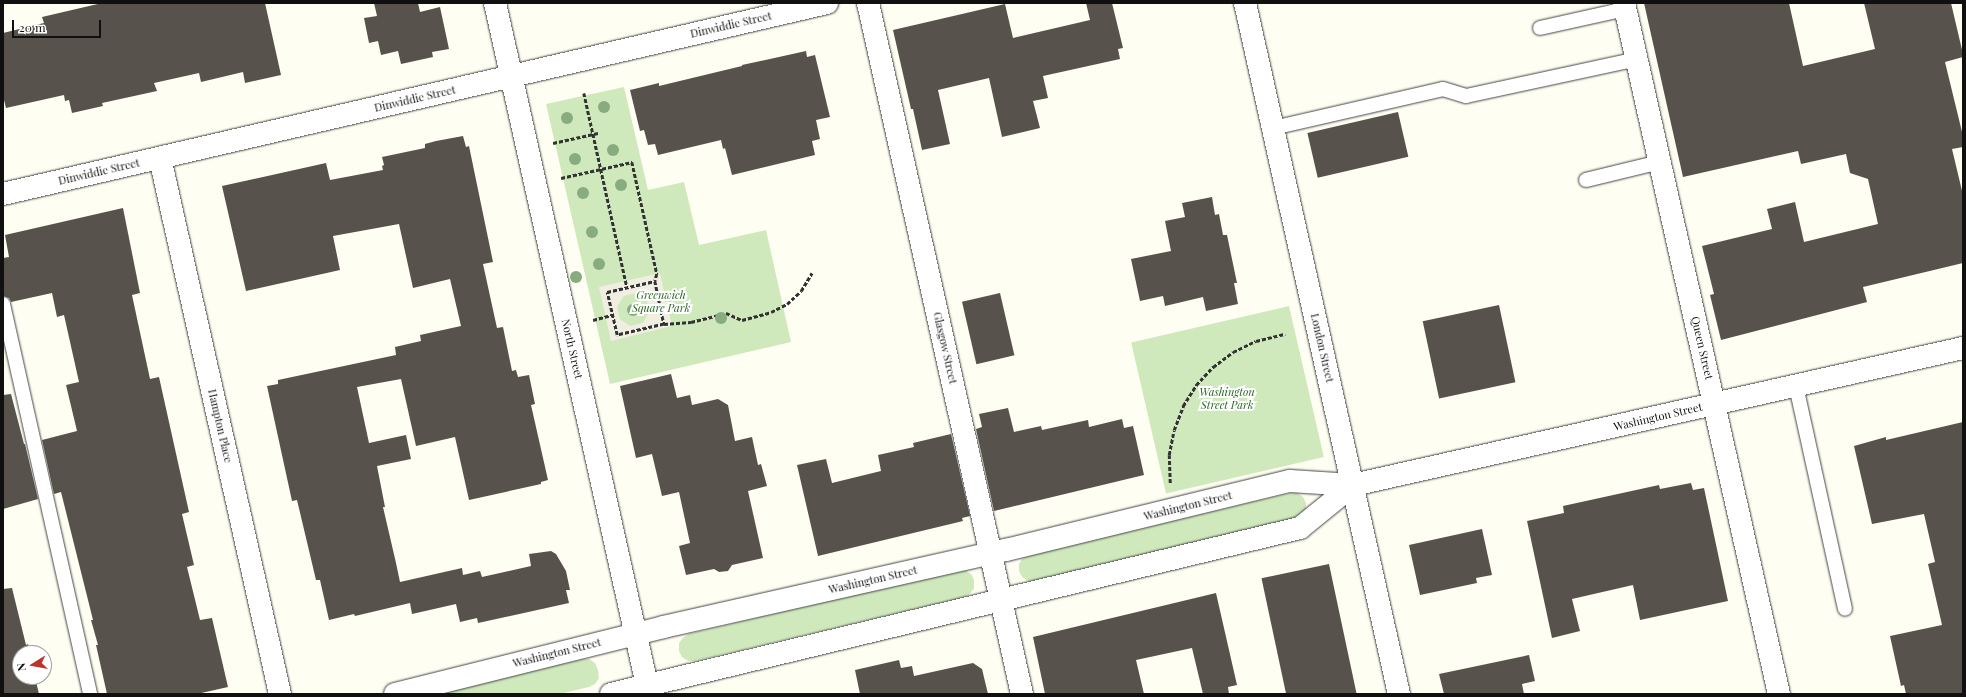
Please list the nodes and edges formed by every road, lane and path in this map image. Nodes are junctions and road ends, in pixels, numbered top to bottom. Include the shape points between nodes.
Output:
1 (495, 3) edge
2 (827, 3) edge
3 (868, 3) edge
4 (1245, 3) edge
5 (1625, 6) edge
6 (1540, 28) dead end
7 (1637, 59) junction
8 (511, 76) junction
9 (584, 93) dead end
10 (1273, 128) junction
11 (598, 133) dead end
12 (593, 134) junction
13 (552, 143) dead end
14 (160, 158) junction
15 (1660, 162) junction
16 (601, 169) junction
17 (560, 178) dead end
18 (1586, 180) dead end
19 (3, 194) edge
20 (812, 273) dead end
21 (655, 281) junction
22 (627, 287) junction
23 (3, 304) edge
24 (612, 315) junction
25 (593, 320) dead end
26 (664, 324) junction
27 (1285, 334) dead end
28 (1963, 348) edge
29 (1796, 386) junction
30 (1715, 404) junction
31 (1353, 485) junction
32 (1170, 487) dead end
33 (991, 553) junction
34 (1001, 599) junction
35 (1845, 609) dead end
36 (636, 634) junction
37 (648, 690) edge
38 (90, 694) edge
39 (280, 694) edge
40 (395, 694) edge
41 (611, 694) edge
42 (1022, 694) edge
43 (1400, 694) edge
44 (1779, 694) edge

1 - 8 street, North Street
2 - 8 street, Dinwiddie Street
3 - 33 street, Glasgow Street
4 - 10 street, London Street
5 - 6 lane
5 - 7 street, Queen Street
7 - 10 lane via 1466,96 1443,89
7 - 15 street, Queen Street
8 - 14 street, Dinwiddie Street
8 - 36 street, North Street
9 - 12 path
10 - 31 street, London Street
11 - 12 path
12 - 13 path
12 - 16 path
14 - 19 street, Dinwiddie Street
14 - 39 street, Hampton Place
15 - 18 lane
15 - 30 street, Queen Street
16 - 17 path
16 - 21 path via 632,162 657,274
16 - 22 path
20 - 26 path via 801,291 787,304 771,312 742,320 726,312 690,322
21 - 22 path
21 - 26 path
22 - 24 path via 607,292
23 - 38 lane
24 - 25 path
24 - 26 path via 617,335
27 - 32 path via 1256,341 1233,352 1213,367 1196,385 1183,406 1174,430 1169,454
28 - 29 street, Washington Street
29 - 30 street, Washington Street
29 - 35 lane
30 - 31 street, Washington Street
30 - 44 street, Queen Street
31 - 33 street, Washington Street via 1290,481
31 - 34 street, Washington Street via 1300,528
31 - 43 street, London Street
33 - 34 street, Glasgow Street
33 - 36 street, Washington Street
34 - 37 street, Washington Street
34 - 42 street, Glasgow Street
36 - 37 street, North Street
36 - 40 street, Washington Street
37 - 41 street, Washington Street

